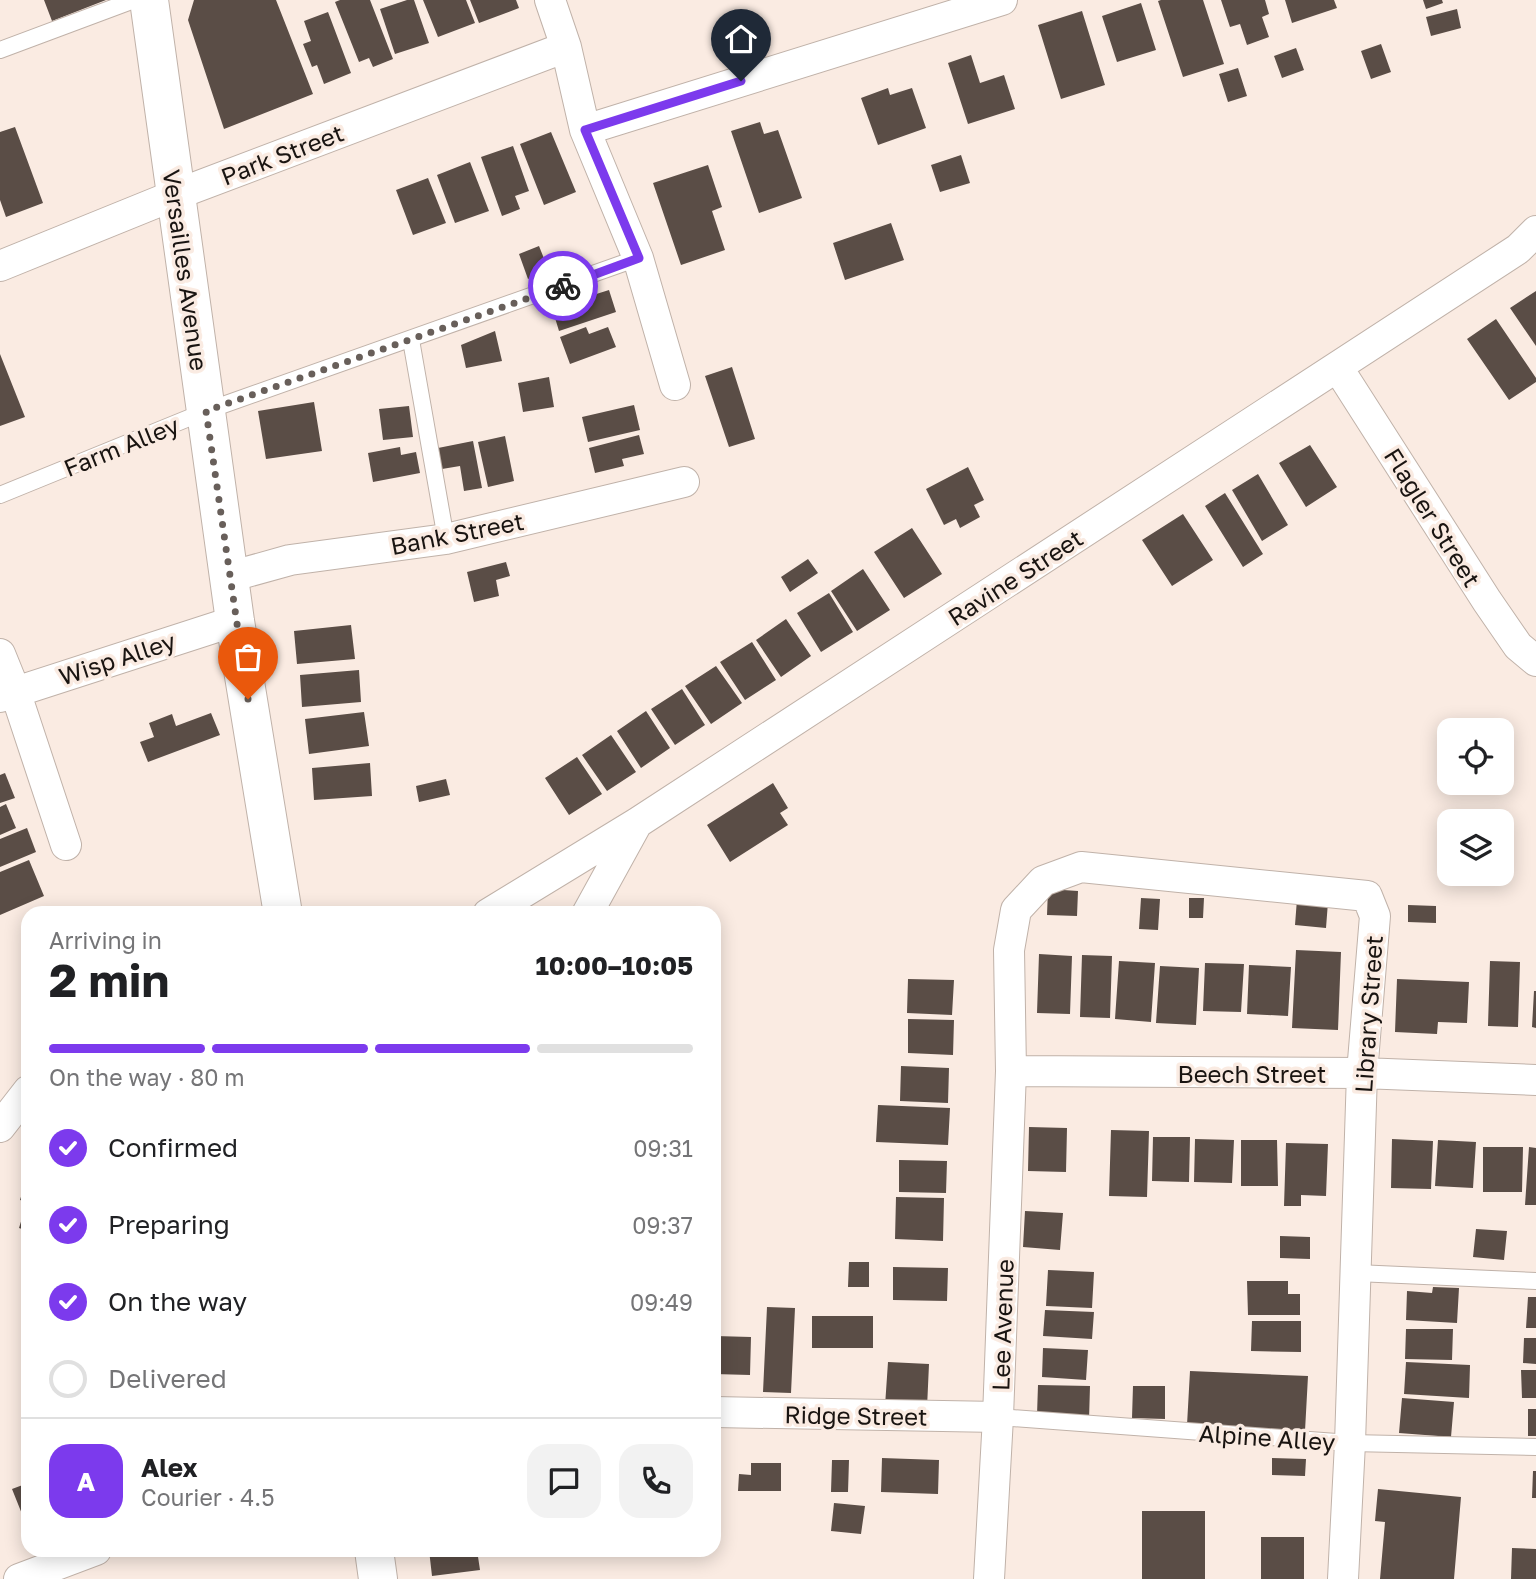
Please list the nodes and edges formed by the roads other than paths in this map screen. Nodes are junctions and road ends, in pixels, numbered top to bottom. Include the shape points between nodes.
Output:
1 (134, 0) edge
2 (149, 0) edge
3 (550, 0) edge
4 (1002, 0) edge
5 (566, 47) junction
6 (0, 50) edge
7 (585, 130) junction
8 (176, 195) junction
9 (1536, 231) edge
10 (639, 258) junction
11 (0, 266) edge
12 (411, 340) junction
13 (1338, 368) junction
14 (675, 386) dead end
15 (206, 411) junction
16 (684, 482) dead end
17 (0, 495) edge
18 (446, 539) junction
19 (229, 577) junction
20 (235, 621) junction
21 (0, 654) edge
22 (1536, 661) edge
23 (7, 694) edge
24 (637, 822) junction
25 (66, 845) dead end
26 (281, 906) edge
27 (501, 906) edge
28 (591, 906) edge
29 (1011, 1071) junction
30 (1362, 1073) junction
31 (1536, 1080) edge
32 (21, 1100) edge
33 (0, 1127) edge
34 (1356, 1273) junction
35 (1536, 1281) edge
36 (721, 1412) edge
37 (998, 1418) junction
38 (1350, 1443) junction
39 (1536, 1447) edge
40 (77, 1557) edge
41 (375, 1557) edge
42 (19, 1579) edge
43 (378, 1579) edge
44 (989, 1579) edge
45 (1343, 1579) edge

1 - 6 lane
2 - 8 street, Versailles Avenue
3 - 5 street
4 - 7 street
5 - 7 street
5 - 8 street, Park Street
7 - 10 street
8 - 11 street, Park Street
8 - 15 street, Versailles Avenue
9 - 13 street, Ravine Street via 1518,249
10 - 12 lane, Farm Alley
10 - 14 street
12 - 15 lane, Farm Alley
12 - 18 lane
13 - 22 street, Flagler Street via 1487,601 1518,646
13 - 24 street, Ravine Street
15 - 17 lane, Farm Alley
15 - 19 street, Versailles Avenue
16 - 18 street, Bank Street
18 - 19 street, Bank Street via 290,560
19 - 20 street, Versailles Avenue
20 - 23 street, Wisp Alley
20 - 26 street, Versailles Avenue
21 - 23 street
23 - 25 street
24 - 27 street, Ravine Street
24 - 28 street
29 - 30 street, Beech Street
29 - 30 street, Library Street via 1009,950 1016,910 1044,881 1081,867 1367,896 1375,916
29 - 37 street, Lee Avenue
30 - 31 street, Beech Street
30 - 34 street, Library Street
32 - 33 street
34 - 35 lane
34 - 38 street, Library Street
36 - 37 street, Ridge Street
37 - 38 lane, Alpine Alley
37 - 44 street, Lee Avenue
38 - 39 lane, Alpine Alley
38 - 45 street, Library Street
40 - 42 street
41 - 43 street

